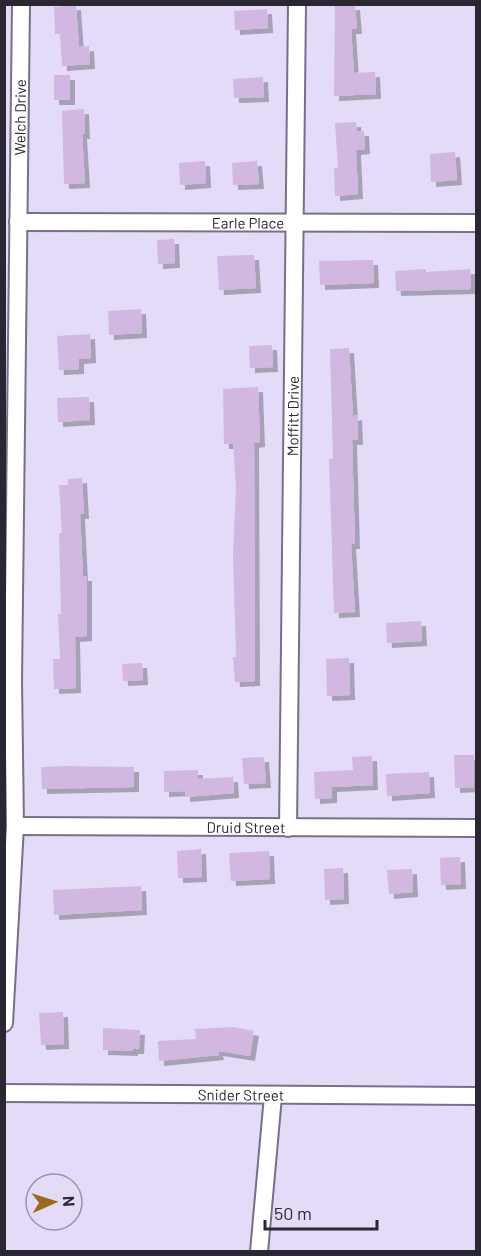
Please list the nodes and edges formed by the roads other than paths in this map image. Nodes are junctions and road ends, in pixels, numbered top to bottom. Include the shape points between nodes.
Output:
1 (21, 4) edge
2 (297, 4) edge
3 (295, 221) junction
4 (18, 222) junction
5 (477, 223) edge
6 (15, 826) junction
7 (288, 828) junction
8 (477, 828) edge
9 (4, 1023) edge
10 (4, 1093) edge
11 (273, 1096) junction
12 (477, 1096) edge
13 (259, 1251) edge

1 - 4 street, Welch Drive
2 - 3 street, Moffitt Drive
3 - 4 street, Earle Place
3 - 5 street, Earle Place
3 - 7 street, Moffitt Drive
4 - 6 street, Welch Drive
6 - 7 street, Druid Street
6 - 9 street, Welch Drive
7 - 8 street, Druid Street
10 - 11 street, Snider Street
11 - 12 street, Snider Street
11 - 13 street

